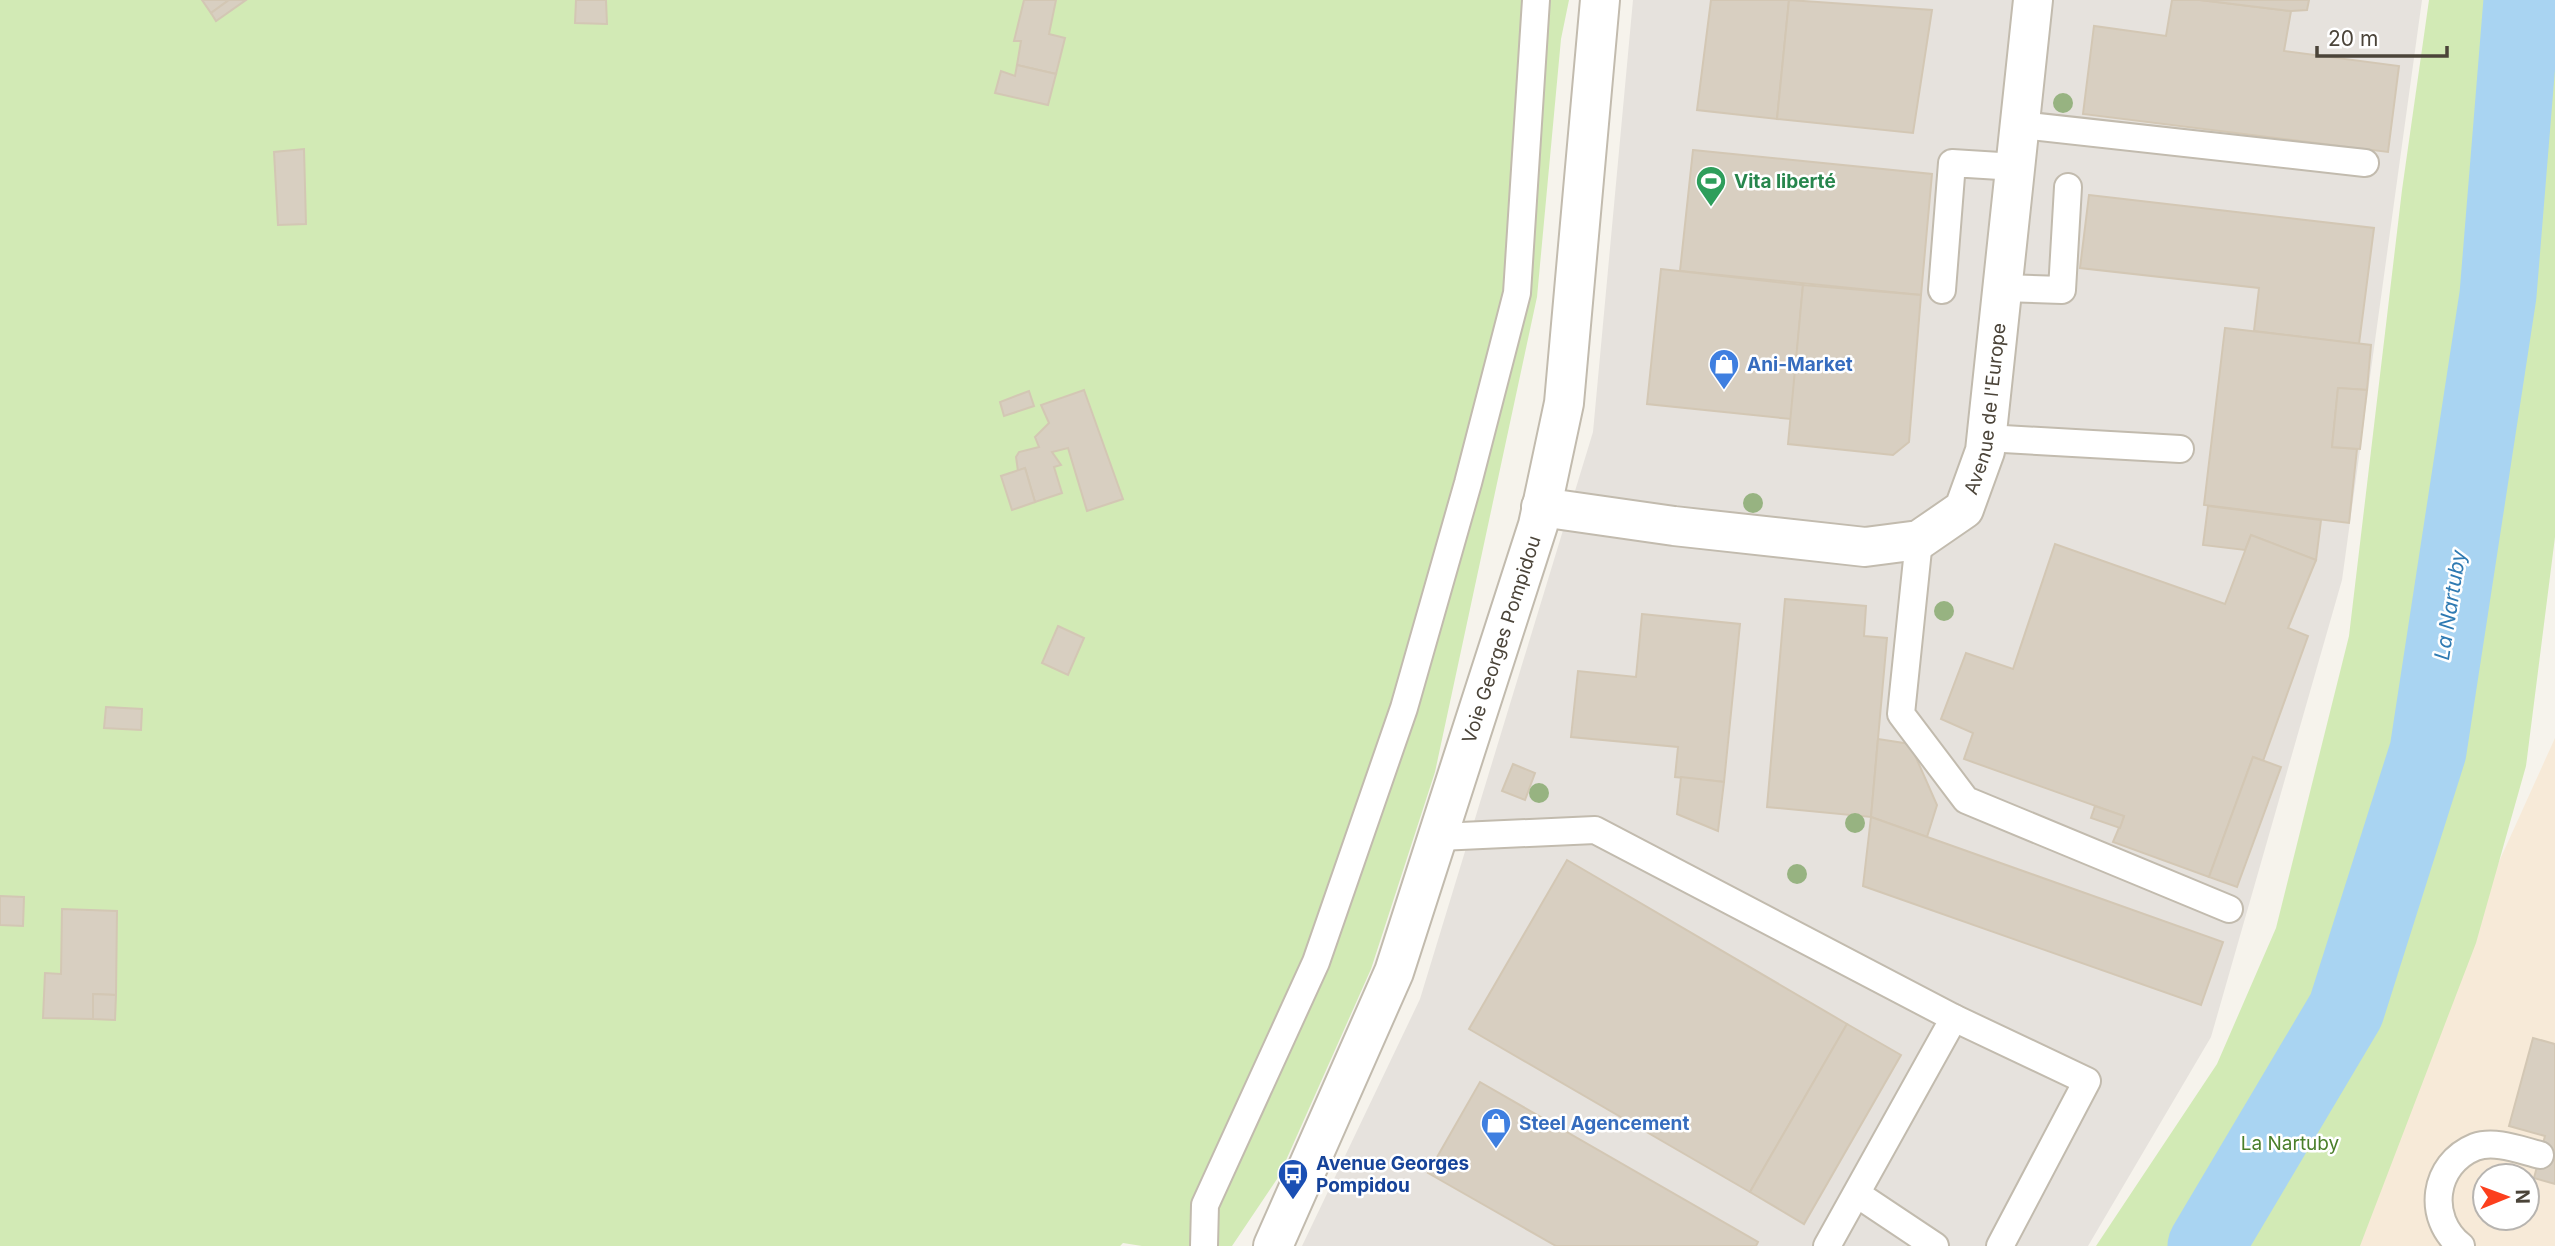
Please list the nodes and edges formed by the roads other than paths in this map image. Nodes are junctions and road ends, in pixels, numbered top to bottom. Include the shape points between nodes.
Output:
1 (1536, 0) edge
2 (1600, 0) edge
3 (2033, 0) edge
4 (2021, 125) junction
5 (2365, 163) dead end
6 (2016, 167) junction
7 (2068, 187) dead end
8 (2003, 288) junction
9 (1942, 290) dead end
10 (1986, 439) junction
11 (2180, 449) dead end
12 (1541, 507) junction
13 (1919, 540) junction
14 (1439, 837) junction
15 (2229, 909) dead end
16 (1954, 1018) junction
17 (2540, 1156) dead end
18 (1857, 1194) junction
19 (1204, 1246) edge
20 (1273, 1246) edge
21 (1828, 1246) edge
22 (1935, 1246) edge
23 (2000, 1246) edge
24 (2461, 1246) edge

1 - 19 lane via 1517,293 1468,483 1404,708 1316,962 1205,1205
2 - 12 street, Voie Georges Pompidou via 1564,403
3 - 4 street, Avenue de l'Europe
4 - 5 lane
4 - 6 street, Avenue de l'Europe
6 - 8 street, Avenue de l'Europe
6 - 9 lane via 1952,163
7 - 8 lane via 2062,290
8 - 10 street, Avenue de l'Europe
10 - 11 lane
10 - 13 street, Avenue de l'Europe via 1964,509
12 - 13 street, Avenue de l'Europe via 1865,547
12 - 14 street, Voie Georges Pompidou
13 - 15 lane via 1901,714 1966,800
14 - 16 lane via 1595,830
14 - 20 street, Voie Georges Pompidou via 1378,1013
16 - 18 lane
16 - 23 lane via 2087,1081
17 - 24 lane via 2502,1145 2476,1147 2442,1174 2438,1202 2445,1226
18 - 21 lane
18 - 22 lane

